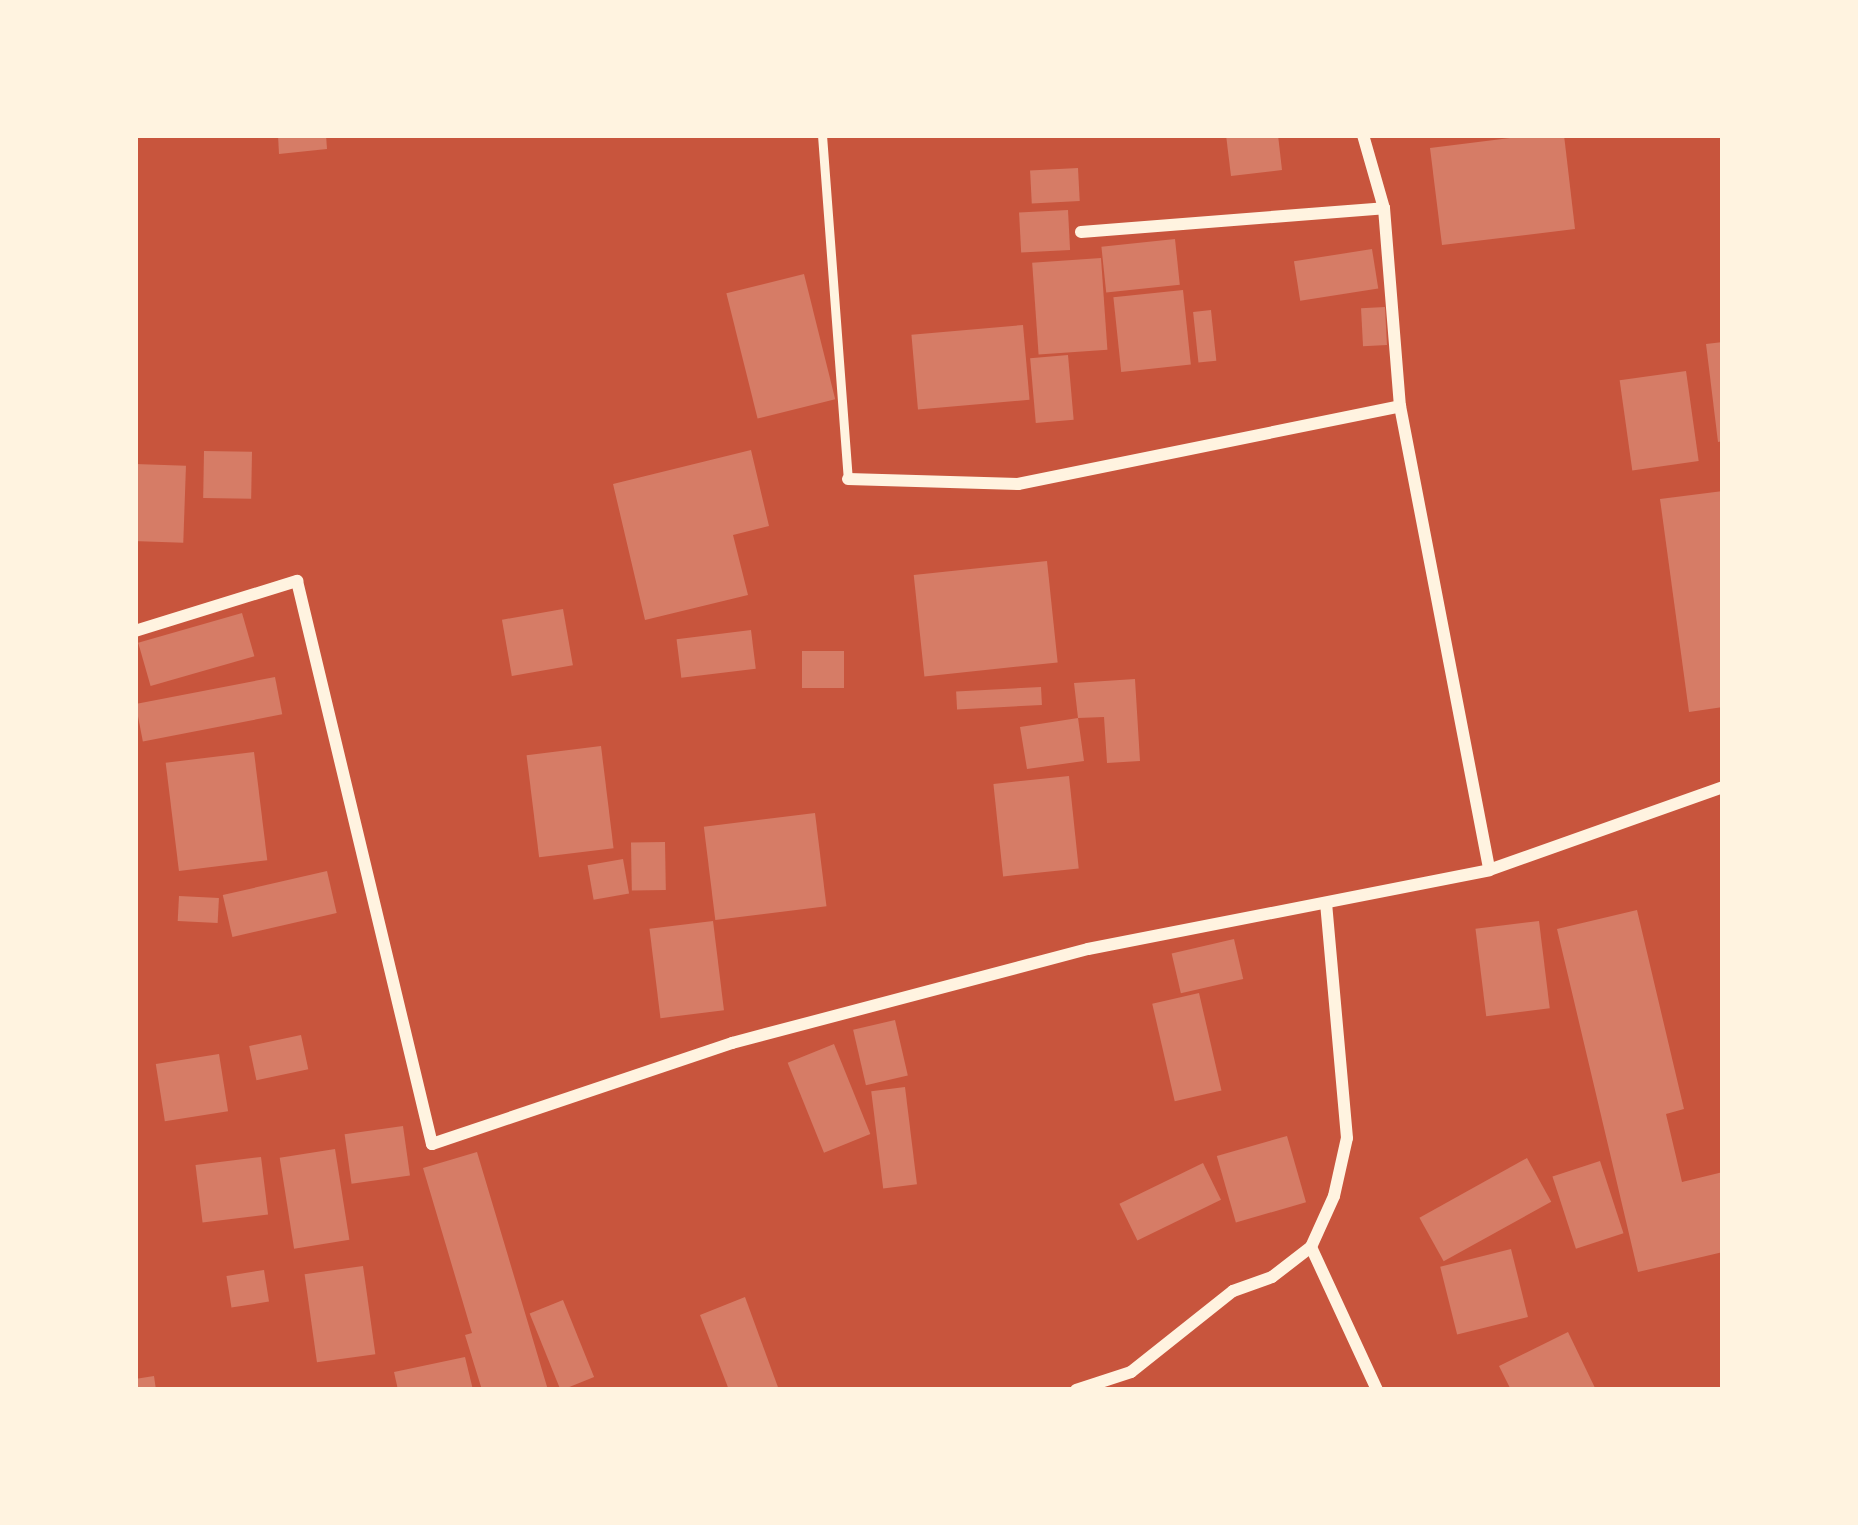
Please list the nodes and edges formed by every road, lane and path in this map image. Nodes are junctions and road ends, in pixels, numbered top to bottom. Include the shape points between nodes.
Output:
1 (822, 135) edge
2 (1364, 135) edge
3 (1384, 208) junction
4 (1081, 232) dead end
5 (1400, 406) junction
6 (848, 479) joint
7 (135, 631) edge
8 (1723, 788) edge
9 (1490, 870) junction
10 (1326, 903) junction
11 (1311, 1247) junction
12 (1076, 1390) edge
13 (1377, 1390) edge

1 - 6 lane
2 - 3 street
3 - 4 street
3 - 5 street
5 - 6 street via 1018,484
5 - 9 street
7 - 10 street via 297,581 433,1144 776,1031 1088,949
8 - 9 street
9 - 10 street
10 - 11 street via 1347,1138
11 - 12 street via 1272,1277 1233,1292 1131,1372
11 - 13 street

